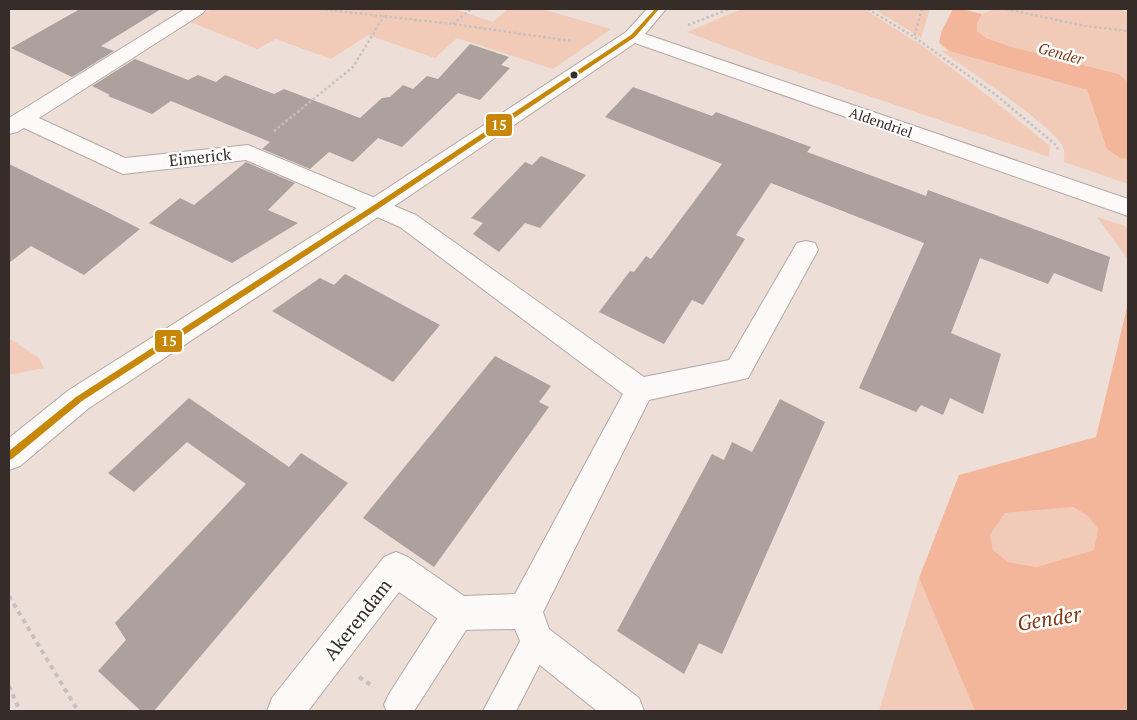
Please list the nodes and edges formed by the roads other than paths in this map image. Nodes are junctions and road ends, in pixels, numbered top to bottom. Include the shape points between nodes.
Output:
1 (197, 9) edge
2 (657, 9) edge
3 (624, 42) junction
4 (16, 123) edge
5 (376, 207) junction
6 (1128, 208) edge
7 (806, 250) dead end
8 (640, 390) junction
9 (79, 399) junction
10 (9, 433) edge
11 (9, 456) edge
12 (459, 613) junction
13 (531, 626) junction
14 (400, 705) dead end
15 (614, 707) edge
16 (285, 711) edge
17 (499, 711) edge

1 - 4 street, Eimerick
2 - 3 street
3 - 5 street
3 - 6 street, Aldendriel
4 - 5 street, Eimerick via 123,166 248,152
5 - 8 street via 408,221
5 - 9 street
7 - 8 street via 738,370
8 - 13 street
9 - 10 street
9 - 11 street
12 - 13 street
12 - 14 lane
12 - 16 street, Akerendam via 396,569
13 - 15 street
13 - 17 lane

